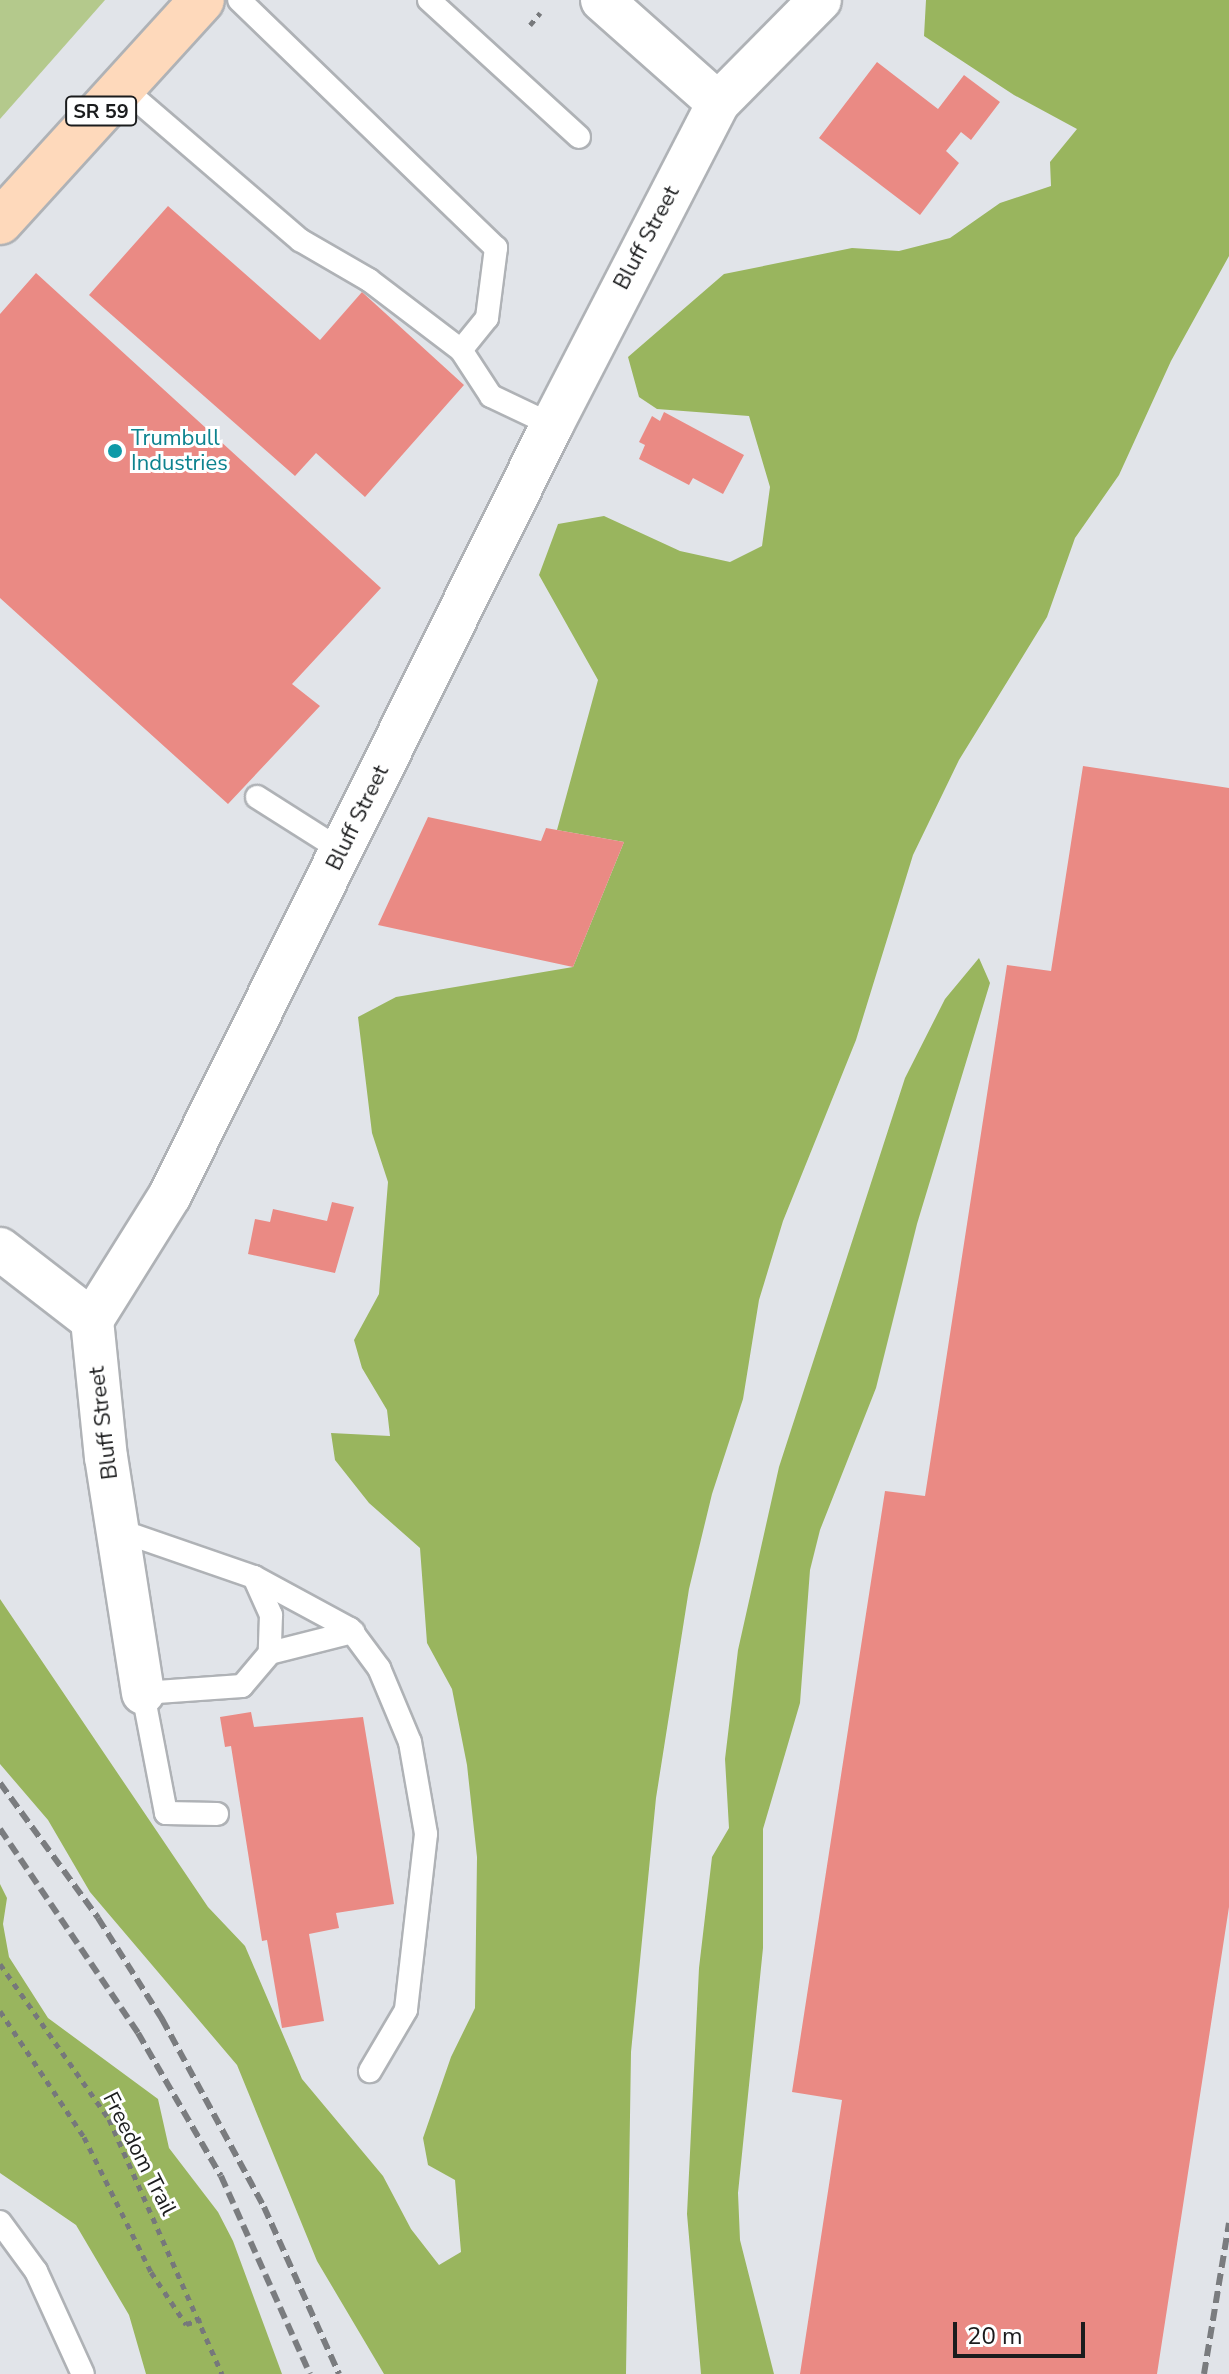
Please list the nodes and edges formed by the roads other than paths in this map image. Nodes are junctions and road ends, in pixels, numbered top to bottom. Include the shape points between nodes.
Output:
1 (202, 0) edge
2 (239, 0) edge
3 (429, 0) edge
4 (602, 0) edge
5 (820, 0) edge
6 (122, 87) junction
7 (718, 103) junction
8 (579, 137) dead end
9 (0, 222) edge
10 (461, 350) junction
11 (552, 425) junction
12 (257, 797) dead end
13 (342, 851) junction
14 (0, 1249) edge
15 (92, 1320) junction
16 (118, 1530) junction
17 (254, 1577) junction
18 (353, 1632) junction
19 (270, 1653) junction
20 (143, 1693) junction
21 (217, 1814) dead end
22 (370, 2071) dead end
23 (0, 2222) edge
24 (83, 2374) edge

1 - 6 main road, SR 59
2 - 10 lane via 496,248 487,318
3 - 8 lane
4 - 7 street
5 - 7 street, Bluff Street
6 - 9 main road, SR 59
6 - 10 lane via 300,240 369,280
7 - 11 street, Bluff Street
10 - 11 lane via 491,396
11 - 13 street, Bluff Street
12 - 13 lane
13 - 15 street, Bluff Street via 170,1195
14 - 15 street
15 - 16 street, Bluff Street
16 - 17 lane
16 - 20 street, Bluff Street
17 - 18 lane
17 - 19 lane via 271,1615
18 - 19 lane
18 - 22 lane via 379,1668 410,1742 426,1834 406,2010
19 - 20 lane via 242,1686
20 - 21 lane via 166,1813
23 - 24 lane via 36,2271

